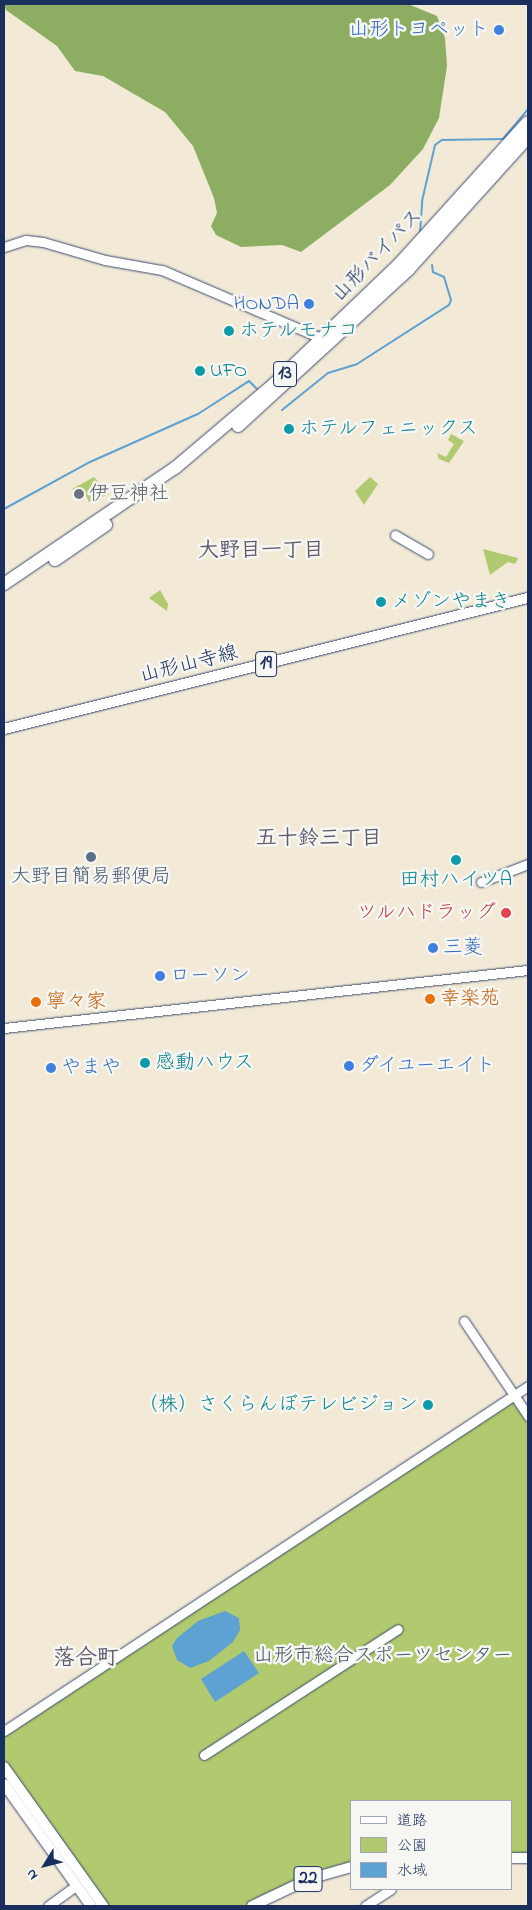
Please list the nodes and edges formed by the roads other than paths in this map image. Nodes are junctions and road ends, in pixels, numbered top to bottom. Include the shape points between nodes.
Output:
1 (528, 122) edge
2 (528, 137) edge
3 (4, 247) edge
4 (322, 339) junction
5 (84, 530) junction
6 (395, 535) dead end
7 (428, 554) dead end
8 (4, 576) edge
9 (4, 584) edge
10 (4, 593) edge
11 (528, 598) edge
12 (4, 729) edge
13 (528, 864) edge
14 (481, 882) dead end
15 (528, 970) edge
16 (4, 1028) edge
17 (464, 1322) dead end
18 (528, 1386) edge
19 (514, 1395) junction
20 (528, 1416) edge
21 (398, 1629) dead end
22 (4, 1732) edge
23 (204, 1755) dead end
24 (4, 1767) edge
25 (4, 1784) edge
26 (512, 1858) edge
27 (528, 1858) edge
28 (350, 1867) edge
29 (76, 1886) junction
30 (389, 1890) edge
31 (48, 1906) edge
32 (91, 1906) edge
33 (103, 1906) edge
34 (254, 1906) edge
35 (365, 1906) edge

1 - 4 highway, 山形バイパス / 13 via 400,263
2 - 10 highway, 山形バイパス / 13 via 408,270 276,395 173,478
3 - 4 street via 26,240 43,242 105,260 162,270
4 - 5 highway, 山形バイパス / 13 via 174,468
5 - 8 highway
5 - 9 highway, 山形バイパス / 13
6 - 7 street
11 - 12 main road, 山形山寺線 / 19
13 - 14 street
15 - 16 street
17 - 19 street
18 - 19 street
19 - 20 street
19 - 22 street
21 - 23 street
24 - 33 main road
25 - 29 main road
26 - 27 main road
28 - 34 main road, 22 via 309,1879
29 - 31 street
29 - 32 main road
30 - 35 street

